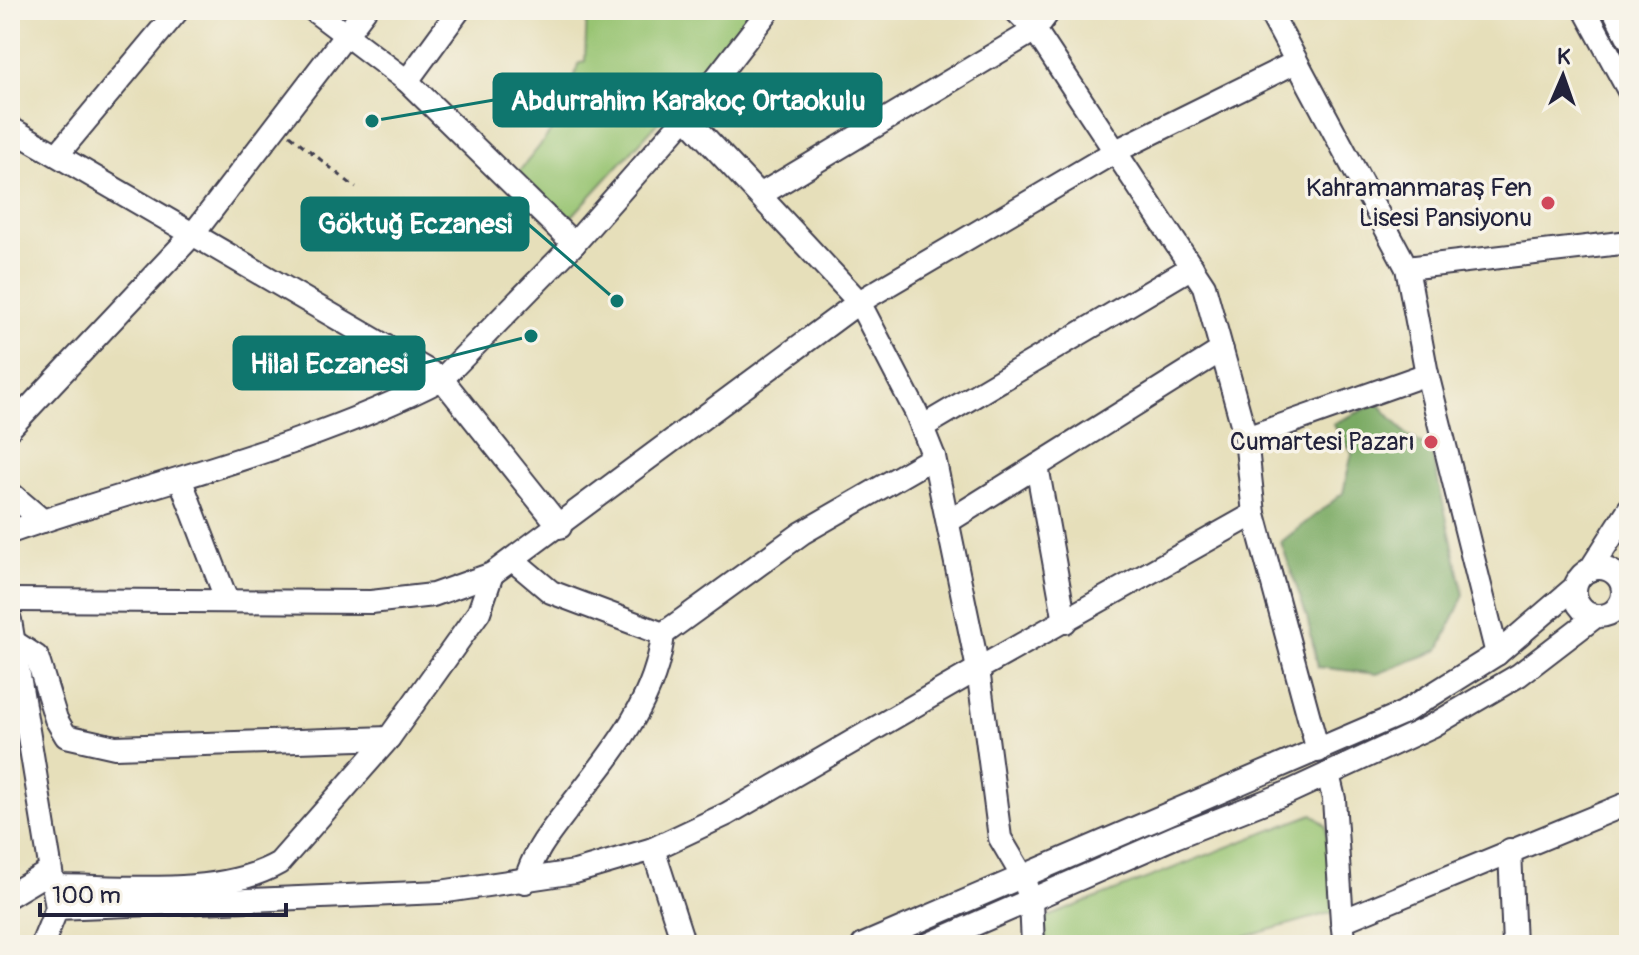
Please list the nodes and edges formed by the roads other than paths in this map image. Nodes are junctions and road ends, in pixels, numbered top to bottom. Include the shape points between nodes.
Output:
1 (178, 10) edge
2 (313, 10) edge
3 (365, 10) edge
4 (459, 10) edge
5 (769, 10) edge
6 (1015, 10) edge
7 (1050, 10) edge
8 (1269, 10) edge
9 (1585, 10) edge
10 (1614, 10) edge
11 (1035, 30) junction
12 (348, 35) junction
13 (1629, 39) edge
14 (1296, 62) junction
15 (407, 81) junction
16 (1629, 91) edge
17 (686, 117) junction
18 (10, 128) edge
19 (1116, 151) junction
20 (58, 154) junction
21 (760, 195) junction
22 (194, 233) junction
23 (1629, 242) edge
24 (574, 244) junction
25 (1192, 267) junction
26 (1407, 268) junction
27 (859, 302) junction
28 (1222, 350) junction
29 (1427, 374) junction
30 (442, 379) junction
31 (922, 427) junction
32 (10, 428) edge
33 (1246, 438) junction
34 (934, 457) junction
35 (1037, 466) junction
36 (181, 481) junction
37 (10, 493) edge
38 (1629, 509) edge
39 (1254, 514) junction
40 (43, 521) junction
41 (949, 521) junction
42 (560, 527) junction
43 (10, 532) edge
44 (513, 560) junction
45 (492, 574) junction
46 (1583, 578) junction
47 (1627, 583) edge
48 (10, 600) edge
49 (227, 601) junction
50 (1600, 616) junction
51 (1629, 618) edge
52 (10, 620) edge
53 (1065, 622) junction
54 (663, 634) junction
55 (14, 642) junction
56 (1497, 654) junction
57 (978, 669) junction
58 (389, 738) junction
59 (1318, 751) junction
60 (1328, 774) junction
61 (1629, 803) edge
62 (653, 849) junction
63 (1510, 850) junction
64 (1023, 877) junction
65 (525, 882) junction
66 (53, 889) junction
67 (10, 895) edge
68 (1031, 901) junction
69 (1342, 921) junction
70 (42, 945) edge
71 (684, 945) edge
72 (863, 945) edge
73 (927, 945) edge
74 (1033, 945) edge
75 (1345, 945) edge
76 (1514, 945) edge

1 - 20 street
2 - 12 street
3 - 12 street
4 - 15 street
5 - 17 street
6 - 11 street
7 - 11 street
8 - 14 street
9 - 16 street
10 - 13 street
11 - 19 street
11 - 21 street
12 - 15 street
12 - 22 street
14 - 19 street
14 - 26 street
15 - 24 street
17 - 21 street
17 - 24 street
18 - 20 street
19 - 25 street
19 - 27 street
20 - 22 street
21 - 27 street
22 - 30 street
22 - 32 street
23 - 26 street
24 - 30 street
25 - 28 street via 1204,286
25 - 31 street
26 - 29 street
27 - 31 street
27 - 42 street
28 - 33 street
28 - 35 street
29 - 33 street
29 - 56 street
30 - 36 street via 401,401
30 - 42 street
31 - 34 street
33 - 39 street
34 - 41 street
34 - 54 street via 802,533
35 - 41 street
35 - 53 street
36 - 40 street
36 - 49 street
37 - 40 street
38 - 46 street
39 - 53 street
39 - 59 street
40 - 43 street
41 - 57 street
42 - 44 street
44 - 45 street
44 - 54 street via 551,592
45 - 49 street via 433,595 371,602
45 - 58 street via 479,612
46 - 47 street via 1606,569
46 - 50 street via 1582,609
46 - 56 street
47 - 50 street via 1622,601
48 - 49 street
50 - 51 street
50 - 60 street via 1519,675 1432,726
52 - 55 street
53 - 57 street
54 - 65 street via 654,680 640,711 539,844
55 - 58 street via 37,657 66,736 115,747
55 - 66 street
56 - 59 street via 1403,713
57 - 62 street via 807,770
57 - 64 street via 1000,838
58 - 66 street via 302,841 257,876 224,883
59 - 64 street
60 - 68 street
60 - 69 street
61 - 63 street
62 - 65 street
62 - 71 street
63 - 69 street
63 - 76 street
64 - 68 street
64 - 72 street
65 - 66 street via 440,892
66 - 67 street
66 - 70 street
68 - 73 street
68 - 74 street
69 - 75 street

